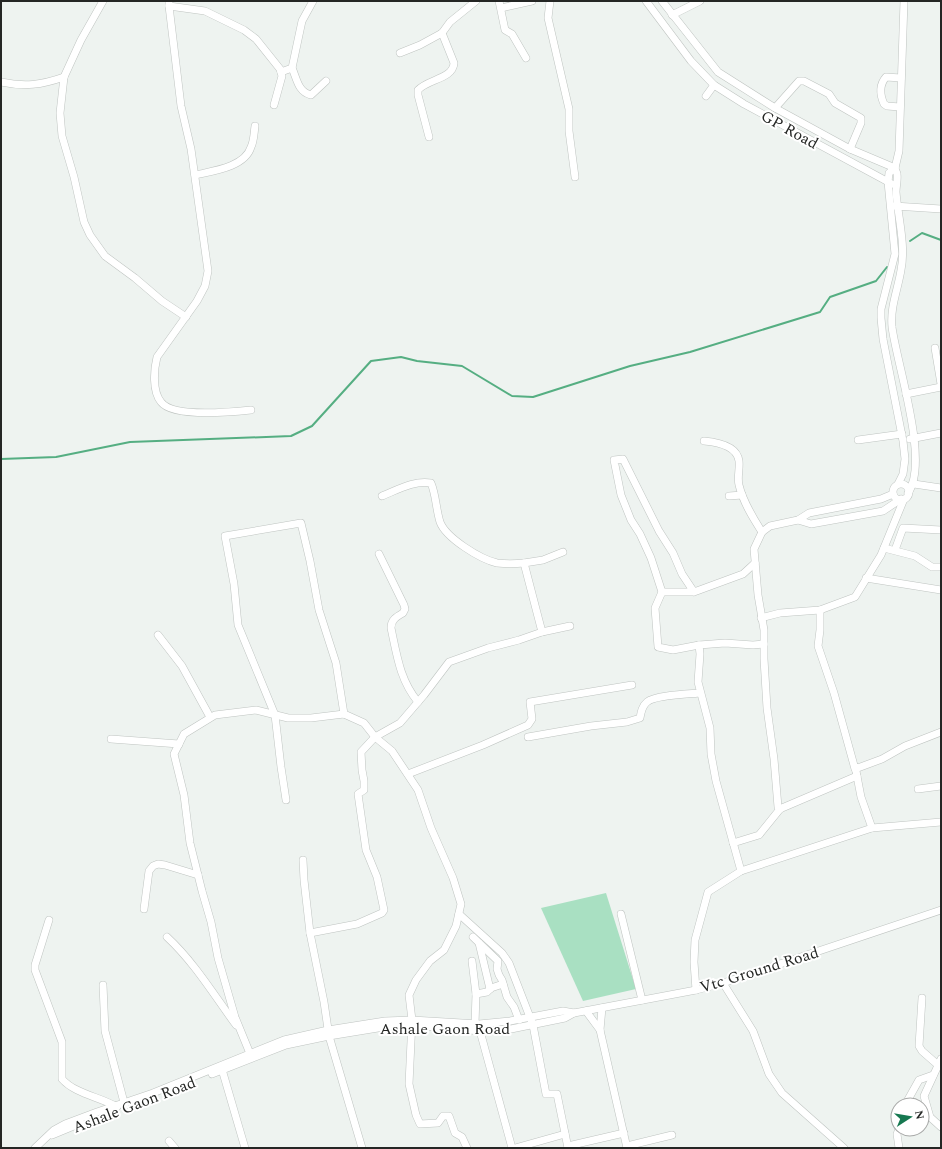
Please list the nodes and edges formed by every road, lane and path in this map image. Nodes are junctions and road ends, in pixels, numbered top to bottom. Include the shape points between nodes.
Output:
1 (103, 1) edge
2 (312, 1) edge
3 (476, 1) edge
4 (532, 1) edge
5 (550, 1) edge
6 (646, 1) edge
7 (662, 1) edge
8 (700, 1) edge
9 (904, 1) edge
10 (169, 3) edge
11 (500, 5) edge
12 (672, 15) junction
13 (678, 22) junction
14 (667, 30) junction
15 (442, 33) junction
16 (701, 51) junction
17 (400, 53) dead end
18 (526, 58) dead end
19 (691, 61) junction
20 (292, 68) junction
21 (281, 72) junction
22 (64, 77) junction
23 (901, 78) junction
24 (326, 81) dead end
25 (1, 82) edge
26 (714, 85) junction
27 (706, 96) dead end
28 (274, 106) dead end
29 (900, 107) junction
30 (775, 108) junction
31 (255, 126) dead end
32 (429, 137) dead end
33 (850, 148) junction
34 (894, 168) junction
35 (195, 175) junction
36 (575, 177) dead end
37 (888, 182) junction
38 (896, 186) junction
39 (894, 206) junction
40 (941, 209) edge
41 (186, 317) junction
42 (891, 317) junction
43 (881, 318) junction
44 (935, 348) dead end
45 (941, 385) edge
46 (906, 396) junction
47 (896, 401) junction
48 (251, 410) dead end
49 (941, 433) edge
50 (903, 437) junction
51 (914, 439) junction
52 (858, 440) dead end
53 (704, 441) dead end
54 (898, 484) junction
55 (914, 484) junction
56 (941, 488) edge
57 (893, 494) junction
58 (742, 495) junction
59 (382, 496) dead end
60 (729, 496) dead end
61 (904, 497) junction
62 (798, 520) junction
63 (941, 530) edge
64 (762, 532) junction
65 (884, 548) junction
66 (895, 550) junction
67 (563, 552) dead end
68 (379, 554) dead end
69 (524, 563) junction
70 (755, 563) junction
71 (941, 567) edge
72 (866, 578) junction
73 (941, 590) edge
74 (662, 592) junction
75 (694, 592) junction
76 (820, 610) junction
77 (761, 618) junction
78 (570, 626) dead end
79 (542, 632) junction
80 (158, 635) dead end
81 (764, 644) junction
82 (699, 645) junction
83 (632, 685) dead end
84 (700, 693) junction
85 (418, 702) junction
86 (344, 714) junction
87 (276, 715) junction
88 (210, 717) junction
89 (941, 732) edge
90 (375, 737) junction
91 (528, 737) dead end
92 (111, 739) dead end
93 (178, 744) junction
94 (856, 772) junction
95 (408, 774) junction
96 (941, 786) edge
97 (918, 789) dead end
98 (286, 800) dead end
99 (780, 809) junction
100 (941, 822) edge
101 (872, 828) junction
102 (733, 843) junction
103 (303, 860) dead end
104 (741, 872) junction
105 (198, 875) junction
106 (144, 909) dead end
107 (941, 910) edge
108 (459, 914) junction
109 (621, 914) dead end
110 (49, 920) dead end
111 (310, 933) junction
112 (167, 937) dead end
113 (473, 937) dead end
114 (479, 943) junction
115 (472, 961) dead end
116 (723, 983) junction
117 (503, 984) junction
118 (103, 985) dead end
119 (490, 989) junction
120 (696, 990) junction
121 (476, 994) junction
122 (922, 998) dead end
123 (642, 1000) junction
124 (602, 1008) junction
125 (586, 1011) junction
126 (574, 1013) junction
127 (530, 1018) junction
128 (519, 1020) junction
129 (412, 1022) junction
130 (475, 1024) junction
131 (533, 1025) junction
132 (600, 1030) junction
133 (480, 1031) junction
134 (328, 1033) junction
135 (243, 1035) junction
136 (251, 1056) junction
137 (940, 1062) edge
138 (222, 1067) junction
139 (934, 1075) junction
140 (909, 1097) edge
141 (121, 1107) junction
142 (941, 1127) edge
143 (566, 1134) junction
144 (624, 1134) junction
145 (672, 1135) dead end
146 (897, 1137) edge
147 (169, 1141) dead end
148 (568, 1147) edge
149 (627, 1147) edge
150 (35, 1148) edge
151 (175, 1148) edge
152 (245, 1148) edge
153 (362, 1148) edge
154 (467, 1148) edge
155 (512, 1148) edge
156 (515, 1148) edge
157 (844, 1148) edge
158 (899, 1148) edge

1 - 22 street
2 - 20 street via 302,21
3 - 15 street via 450,22
4 - 11 street
5 - 36 street via 548,18 569,109
6 - 14 street, GP Road
7 - 12 street, GP Road
8 - 12 street
9 - 23 street
10 - 21 street via 205,11 244,30 256,39
10 - 35 street via 181,106 192,149
11 - 18 street via 505,30 512,34
12 - 13 street, GP Road
13 - 14 street
13 - 16 street, GP Road
14 - 19 street, GP Road
15 - 17 street
15 - 32 street via 454,68 450,73 418,90
16 - 19 street
16 - 30 street, GP Road via 718,72
19 - 26 street, GP Road
20 - 21 street
20 - 24 street via 297,82 307,94 311,95
21 - 28 street
22 - 25 street via 30,85
22 - 41 street via 60,113 62,136 84,222 90,235 105,256
23 - 29 street
23 - 29 street via 886,77 881,85 881,98 884,104
26 - 27 street
26 - 37 street, GP Road
29 - 34 street via 899,151
30 - 33 street, GP Road
30 - 33 street via 802,80 829,94 835,103 861,118
31 - 35 street via 252,147 242,160 227,168
33 - 34 street, GP Road
34 - 37 street via 889,173
34 - 38 street via 897,174
35 - 41 street via 208,271 205,286
37 - 38 street, GP Road
37 - 39 street
38 - 39 street
39 - 40 street
39 - 42 street via 903,253 902,270
39 - 43 street via 895,254
41 - 48 street via 157,357 155,379 161,403 170,409 208,413
42 - 43 street
42 - 46 street
43 - 47 street via 882,339
44 - 45 street
45 - 46 street
46 - 47 street
46 - 51 street
47 - 50 street
49 - 51 street
50 - 51 street
50 - 52 street
50 - 54 street via 906,459
51 - 55 street
53 - 58 street via 730,448 738,456
54 - 57 street via 893,489
54 - 61 street via 906,486
55 - 56 street
55 - 61 street
57 - 61 street via 896,498
57 - 62 street via 881,499 809,513
58 - 60 street
58 - 64 street
59 - 69 street via 409,485 431,483 440,520 447,533 467,549 487,560 508,564
61 - 62 street via 883,511 811,524
61 - 65 street
62 - 64 street via 770,526
63 - 66 street via 903,528
64 - 70 street via 754,549
65 - 66 street
65 - 72 street
66 - 71 street via 916,556 932,567
67 - 69 street via 543,560
68 - 85 street via 404,605 403,613 394,619 390,628 403,678
69 - 79 street
70 - 75 street via 742,574
70 - 77 street
72 - 73 street
72 - 76 street via 855,596
74 - 75 street
74 - 75 street via 651,558 621,495 614,460 623,459 659,531
74 - 82 street via 655,608 658,647 673,650
76 - 77 street via 780,613
76 - 94 street via 818,646
77 - 81 street
78 - 79 street
79 - 85 street via 449,662
80 - 88 street via 182,666
81 - 82 street
81 - 99 street via 768,716
82 - 84 street
83 - 95 street via 530,702 532,719 528,725 483,746
84 - 91 street via 649,700 642,707 640,718 627,722
84 - 102 street via 710,728 716,781
85 - 90 street via 400,723
86 - 87 street via 311,718
86 - 87 street via 336,663 319,610 301,523 225,536 238,624
86 - 90 street via 364,723
87 - 88 street via 256,710
87 - 98 street
88 - 93 street via 184,734
89 - 94 street via 905,746
90 - 95 street via 392,751
90 - 111 street via 362,752 364,790 358,794 366,850 377,877 384,910 357,924
92 - 93 street
93 - 105 street via 174,754
94 - 99 street
94 - 101 street via 861,797
95 - 108 street via 418,790 453,878 461,904
96 - 97 street
99 - 102 street via 757,836
100 - 101 street
101 - 104 street
102 - 104 street
103 - 111 street
104 - 120 street via 708,892 695,940
105 - 106 street via 165,865 154,866 149,871
105 - 135 street via 218,958
107 - 116 street, Vtc Ground Road
108 - 127 street via 502,953 509,963
108 - 129 street via 444,950 430,961 409,995
109 - 123 street
110 - 141 street via 35,970 62,1042 62,1079 81,1091
111 - 134 street
112 - 135 street via 202,978
113 - 114 street
114 - 117 street via 498,961 497,969
114 - 119 street
115 - 121 street
116 - 120 street, Vtc Ground Road
116 - 157 street via 753,1031 769,1074 782,1093
117 - 119 street
117 - 128 street via 506,997 514,1007
118 - 141 street via 105,1031
119 - 121 street
120 - 123 street, Vtc Ground Road
121 - 130 street
122 - 137 street via 920,1046 922,1051
123 - 124 street, Vtc Ground Road
124 - 125 street, Vtc Ground Road
124 - 132 street
125 - 126 street, Vtc Ground Road
125 - 132 street
126 - 127 street, Ashale Gaon Road via 563,1011
126 - 131 street, Ashale Gaon Road via 565,1018
127 - 128 street, Ashale Gaon Road
127 - 131 street
128 - 130 street, Ashale Gaon Road
129 - 130 street, Ashale Gaon Road
129 - 133 street, Ashale Gaon Road
129 - 134 street, Ashale Gaon Road
129 - 154 street via 409,1084 420,1124 438,1123 443,1116 449,1116 455,1133 462,1138
131 - 133 street, Ashale Gaon Road
131 - 143 street via 546,1094 557,1094
132 - 144 street
133 - 155 street
134 - 136 street, Ashale Gaon Road via 285,1042
134 - 153 street
135 - 136 street
136 - 138 street, Ashale Gaon Road
137 - 139 street
138 - 141 street, Ashale Gaon Road via 148,1100
138 - 152 street
139 - 140 street via 919,1080
139 - 142 street via 924,1096 930,1117
141 - 150 street, Ashale Gaon Road via 97,1112 65,1124 54,1130
143 - 148 street
143 - 156 street
144 - 148 street
144 - 149 street
145 - 149 street
146 - 158 street
147 - 151 street

